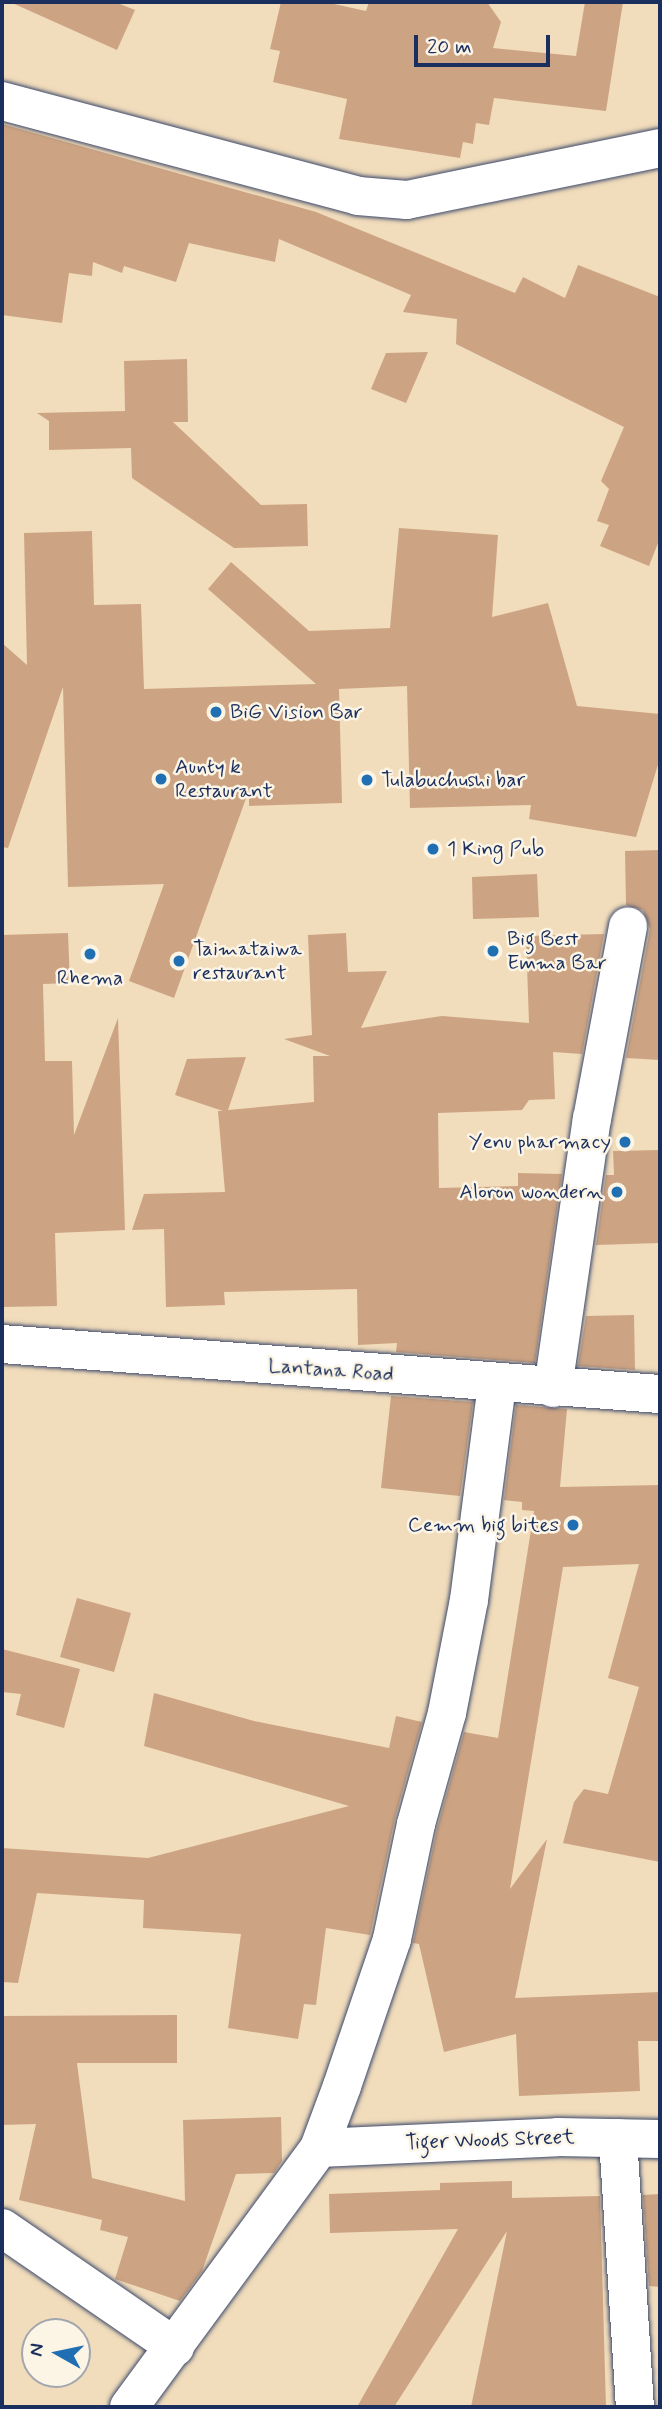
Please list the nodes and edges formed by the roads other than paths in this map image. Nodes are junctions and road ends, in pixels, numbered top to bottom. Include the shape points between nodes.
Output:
1 (2, 101) edge
2 (660, 148) edge
3 (628, 926) dead end
4 (2, 1344) edge
5 (497, 1383) junction
6 (553, 1388) junction
7 (660, 1394) edge
8 (618, 2138) junction
9 (660, 2139) edge
10 (319, 2148) junction
11 (2, 2228) edge
12 (175, 2347) junction
13 (129, 2407) edge
14 (635, 2407) edge

1 - 2 street via 358,196 407,201
3 - 6 street via 592,1119
4 - 5 street, Lantana Road
5 - 6 street, Lantana Road
5 - 10 street via 469,1600 447,1713 416,1824 392,1939
6 - 7 street, Lantana Road
8 - 9 street, Tiger Woods Street
8 - 10 street, Tiger Woods Street
8 - 14 street
10 - 12 street
11 - 12 street
12 - 13 street

